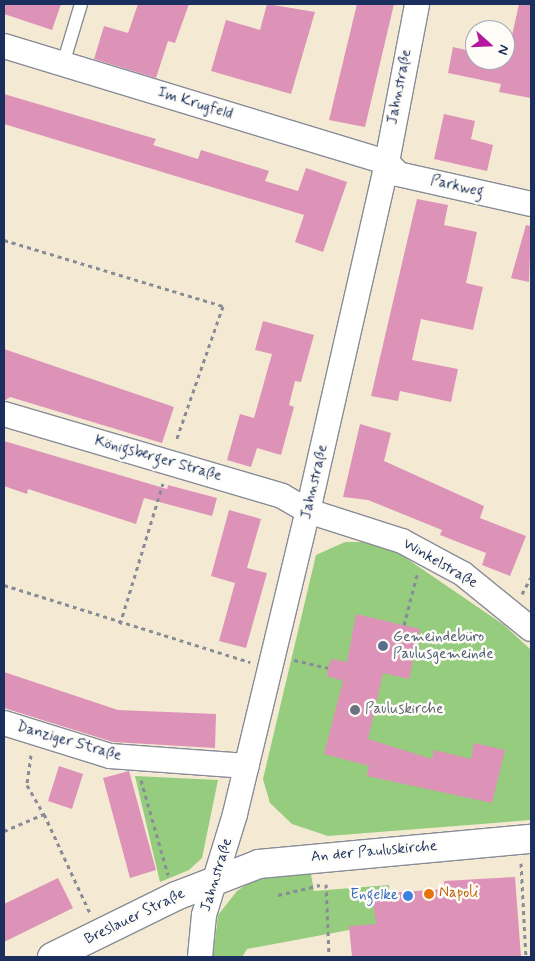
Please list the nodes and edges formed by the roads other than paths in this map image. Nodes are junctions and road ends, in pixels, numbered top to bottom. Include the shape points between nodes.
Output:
1 (81, 4) edge
2 (417, 4) edge
3 (4, 46) edge
4 (63, 64) junction
5 (387, 162) junction
6 (531, 204) edge
7 (4, 414) edge
8 (308, 511) junction
9 (531, 629) edge
10 (4, 723) edge
11 (247, 766) junction
12 (526, 840) edge
13 (219, 878) junction
14 (52, 957) edge
15 (200, 957) edge

1 - 4 lane
2 - 5 street, Jahnstraße
3 - 4 street, Im Krugfeld
4 - 5 street, Im Krugfeld
5 - 6 street, Parkweg via 398,174
5 - 8 street, Jahnstraße
7 - 8 street, Königsberger Straße via 282,496
8 - 9 street, Winkelstraße via 402,541 423,552 463,574
8 - 11 street, Jahnstraße
10 - 11 street, Danziger Straße via 135,760
11 - 13 street, Jahnstraße
12 - 13 street, An der Pauluskirche via 272,861
13 - 14 street, Breslauer Straße
13 - 15 street, Jahnstraße via 204,915

